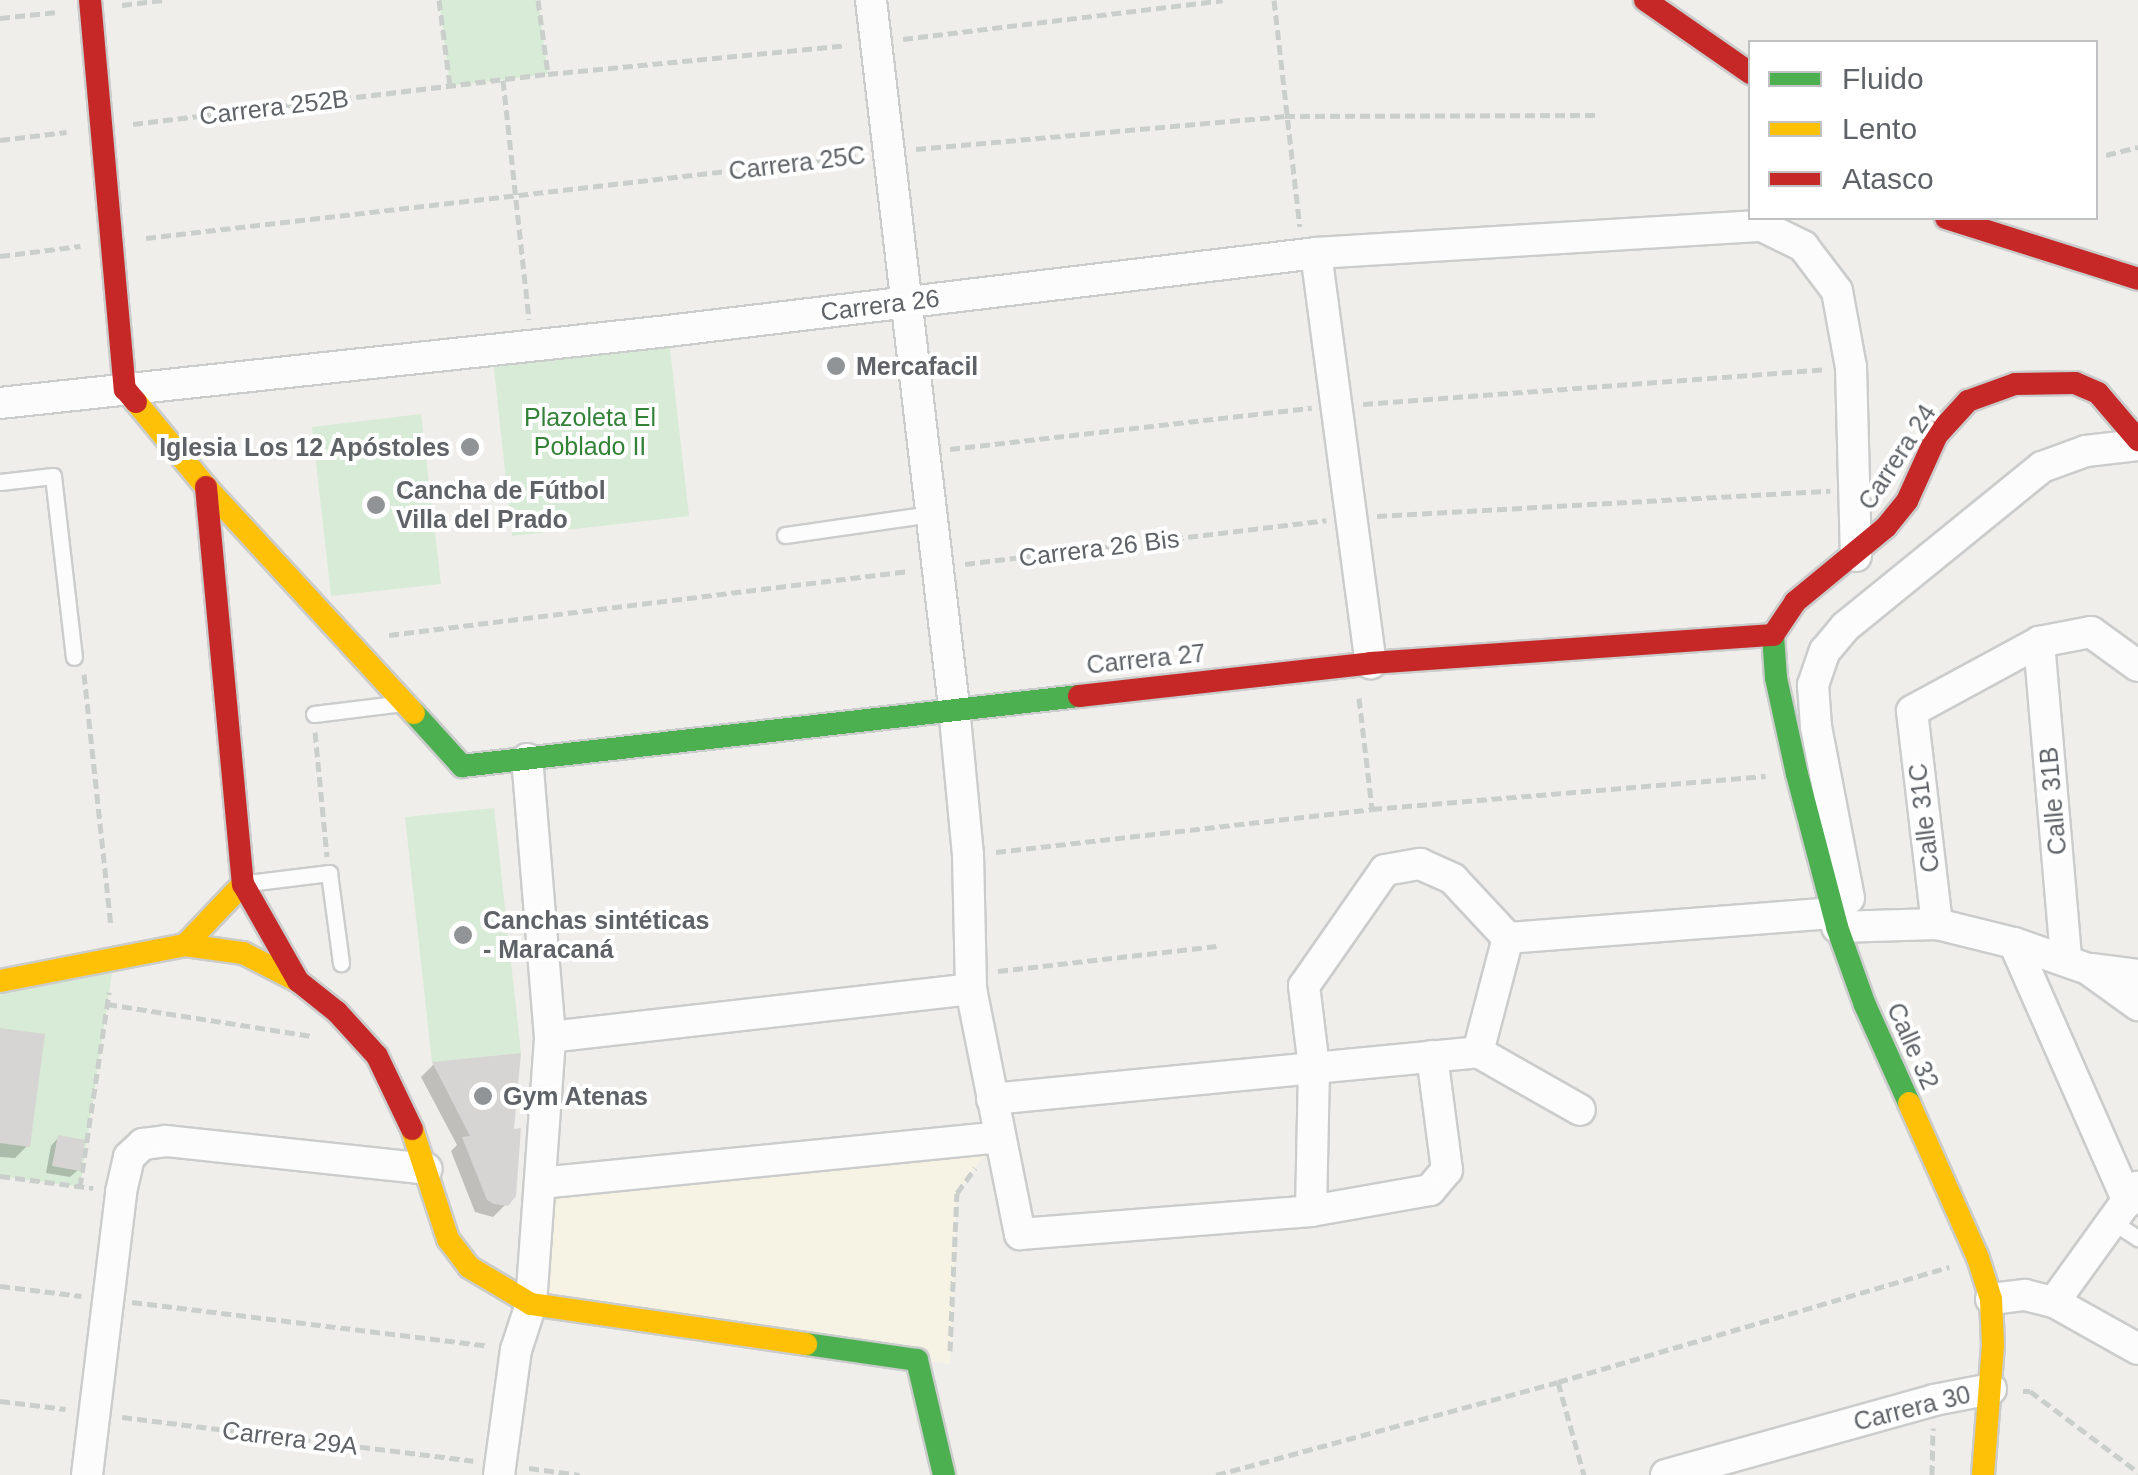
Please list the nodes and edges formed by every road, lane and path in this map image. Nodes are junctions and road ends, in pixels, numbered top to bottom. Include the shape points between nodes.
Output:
1 (90, 0) edge
2 (439, 0) edge
3 (538, 0) edge
4 (871, 0) edge
5 (1274, 0) edge
6 (1645, 0) edge
7 (1748, 72) edge
8 (503, 80) junction
9 (450, 86) junction
10 (1596, 115) dead end
11 (1285, 116) junction
12 (102, 128) junction
13 (0, 140) edge
14 (2138, 147) edge
15 (890, 152) junction
16 (2106, 155) dead end
17 (514, 199) junction
18 (1952, 220) edge
19 (112, 242) junction
20 (1310, 254) junction
21 (0, 256) edge
22 (2138, 278) edge
23 (904, 302) junction
24 (532, 346) junction
25 (1851, 367) junction
26 (125, 389) junction
27 (0, 403) edge
28 (1336, 406) junction
29 (2138, 442) edge
30 (922, 452) junction
31 (0, 482) edge
32 (206, 487) junction
33 (1854, 490) junction
34 (930, 514) junction
35 (1351, 517) junction
36 (786, 535) dead end
37 (1856, 556) junction
38 (936, 568) junction
39 (1773, 635) junction
40 (346, 640) junction
41 (2040, 642) junction
42 (78, 657) joint
43 (1363, 664) junction
44 (2138, 666) edge
45 (405, 703) junction
46 (954, 707) junction
47 (314, 714) joint
48 (527, 759) junction
49 (1797, 774) junction
50 (1372, 809) junction
51 (968, 855) junction
52 (329, 874) junction
53 (244, 884) junction
54 (1842, 921) junction
55 (1937, 924) junction
56 (1508, 938) junction
57 (2014, 944) junction
58 (185, 945) junction
59 (1217, 946) dead end
60 (114, 960) junction
61 (341, 962) dead end
62 (2077, 964) junction
63 (2138, 975) edge
64 (298, 980) junction
65 (971, 981) junction
66 (0, 982) edge
67 (107, 1004) junction
68 (1864, 1005) joint
69 (2138, 1005) edge
70 (550, 1036) junction
71 (366, 1044) junction
72 (1478, 1052) junction
73 (1432, 1056) junction
74 (1314, 1066) junction
75 (992, 1099) junction
76 (1580, 1110) dead end
77 (998, 1137) junction
78 (427, 1169) junction
79 (0, 1176) edge
80 (540, 1182) junction
81 (1311, 1211) junction
82 (2129, 1212) edge
83 (1978, 1258) junction
84 (0, 1286) edge
85 (1992, 1299) junction
86 (108, 1300) junction
87 (2054, 1302) junction
88 (531, 1304) junction
89 (2138, 1349) edge
90 (516, 1350) junction
91 (950, 1364) dead end
92 (1558, 1382) junction
93 (1991, 1389) junction
94 (1934, 1400) junction
95 (0, 1401) edge
96 (95, 1413) junction
97 (499, 1470) edge
98 (2138, 1472) edge
99 (88, 1475) edge
100 (580, 1475) edge
101 (944, 1475) edge
102 (1216, 1475) edge
103 (1584, 1475) edge
104 (1666, 1475) edge
105 (1932, 1475) edge
106 (1984, 1475) edge

1 - 12 main road
2 - 9 path
3 - 8 path, Carrera 252B via 548,74
4 - 15 street
5 - 11 path
6 - 7 main road
8 - 9 path, Carrera 252B
8 - 17 path
9 - 12 path, Carrera 252B
10 - 11 path, Carrera 25C
11 - 15 path, Carrera 25C
11 - 20 path
12 - 13 path, Carrera 252B
12 - 19 main road
14 - 16 path
15 - 17 path, Carrera 25C
15 - 23 street
17 - 19 path, Carrera 25C
17 - 24 path
18 - 22 main road
19 - 21 path, Carrera 25C
19 - 26 main road
20 - 23 street, Carrera 26
20 - 25 street, Carrera 26 via 1762,226 1803,246 1837,291
20 - 28 street
23 - 24 street, Carrera 26
23 - 30 street
24 - 26 street, Carrera 26
25 - 28 path
25 - 33 street
26 - 27 street, Carrera 26
26 - 32 main road
28 - 30 path
28 - 35 street
29 - 37 main road, Carrera 24 via 2098,392 2075,383 2015,384 1968,401 1937,434 1907,501
29 - 54 street via 2042,467 1824,651 1813,685
30 - 34 street
31 - 42 lane via 52,476
32 - 40 main road
32 - 53 main road
33 - 35 path, Carrera 26 Bis
33 - 37 street
34 - 36 lane
34 - 38 street
35 - 38 path, Carrera 26 Bis
35 - 43 street
37 - 39 main road, Carrera 24 via 1795,602
38 - 40 path, Carrera 26 Bis
38 - 46 street
39 - 43 main road, Carrera 27
39 - 49 main road
40 - 45 main road
41 - 44 street via 2091,632
41 - 55 street, Calle 31C via 1912,710
41 - 62 street, Calle 31B
42 - 60 path
43 - 46 main road, Carrera 27
43 - 50 path
45 - 47 lane
45 - 48 main road, Carrera 27 via 462,766
46 - 48 main road, Carrera 27
46 - 51 street
47 - 52 path
48 - 70 street
49 - 50 path
49 - 54 main road
50 - 51 path
51 - 65 street
52 - 53 lane
52 - 61 lane
53 - 58 main road
53 - 64 main road
54 - 55 street
54 - 56 street
54 - 68 street
55 - 57 street
56 - 72 street
56 - 74 street via 1453,879 1420,864 1385,870 1304,986
57 - 62 street
57 - 82 street
58 - 60 main road
58 - 64 main road via 243,953
59 - 65 path
60 - 66 main road
60 - 67 path
62 - 63 street
62 - 69 street
64 - 71 main road
65 - 70 street
65 - 75 street
67 - 71 path
67 - 79 path via 80,1186
68 - 83 main road, Calle 32
70 - 80 street
71 - 78 main road
72 - 73 street
72 - 76 street
73 - 74 street
73 - 81 street via 1448,1170 1430,1190
74 - 75 street
74 - 81 street
75 - 77 street
77 - 80 street
77 - 81 street via 1020,1234
77 - 91 path via 956,1193
78 - 86 street via 166,1140 143,1144 129,1157 121,1192
78 - 88 main road via 448,1239 469,1267
80 - 88 street
82 - 87 street
83 - 85 main road, Calle 32
83 - 92 path
84 - 86 path
85 - 87 street via 2025,1295
85 - 93 main road, Calle 32
86 - 90 path
86 - 96 street
87 - 89 street
88 - 90 street
88 - 101 main road via 917,1360
90 - 97 street
92 - 102 path
92 - 103 path
93 - 94 street, Carrera 30
93 - 98 path, Carrera 30 via 2030,1391
93 - 106 main road, Calle 32
94 - 104 street, Carrera 30
94 - 105 path
95 - 96 path, Carrera 29A
96 - 97 path, Carrera 29A
96 - 99 street
97 - 100 path, Carrera 29A

